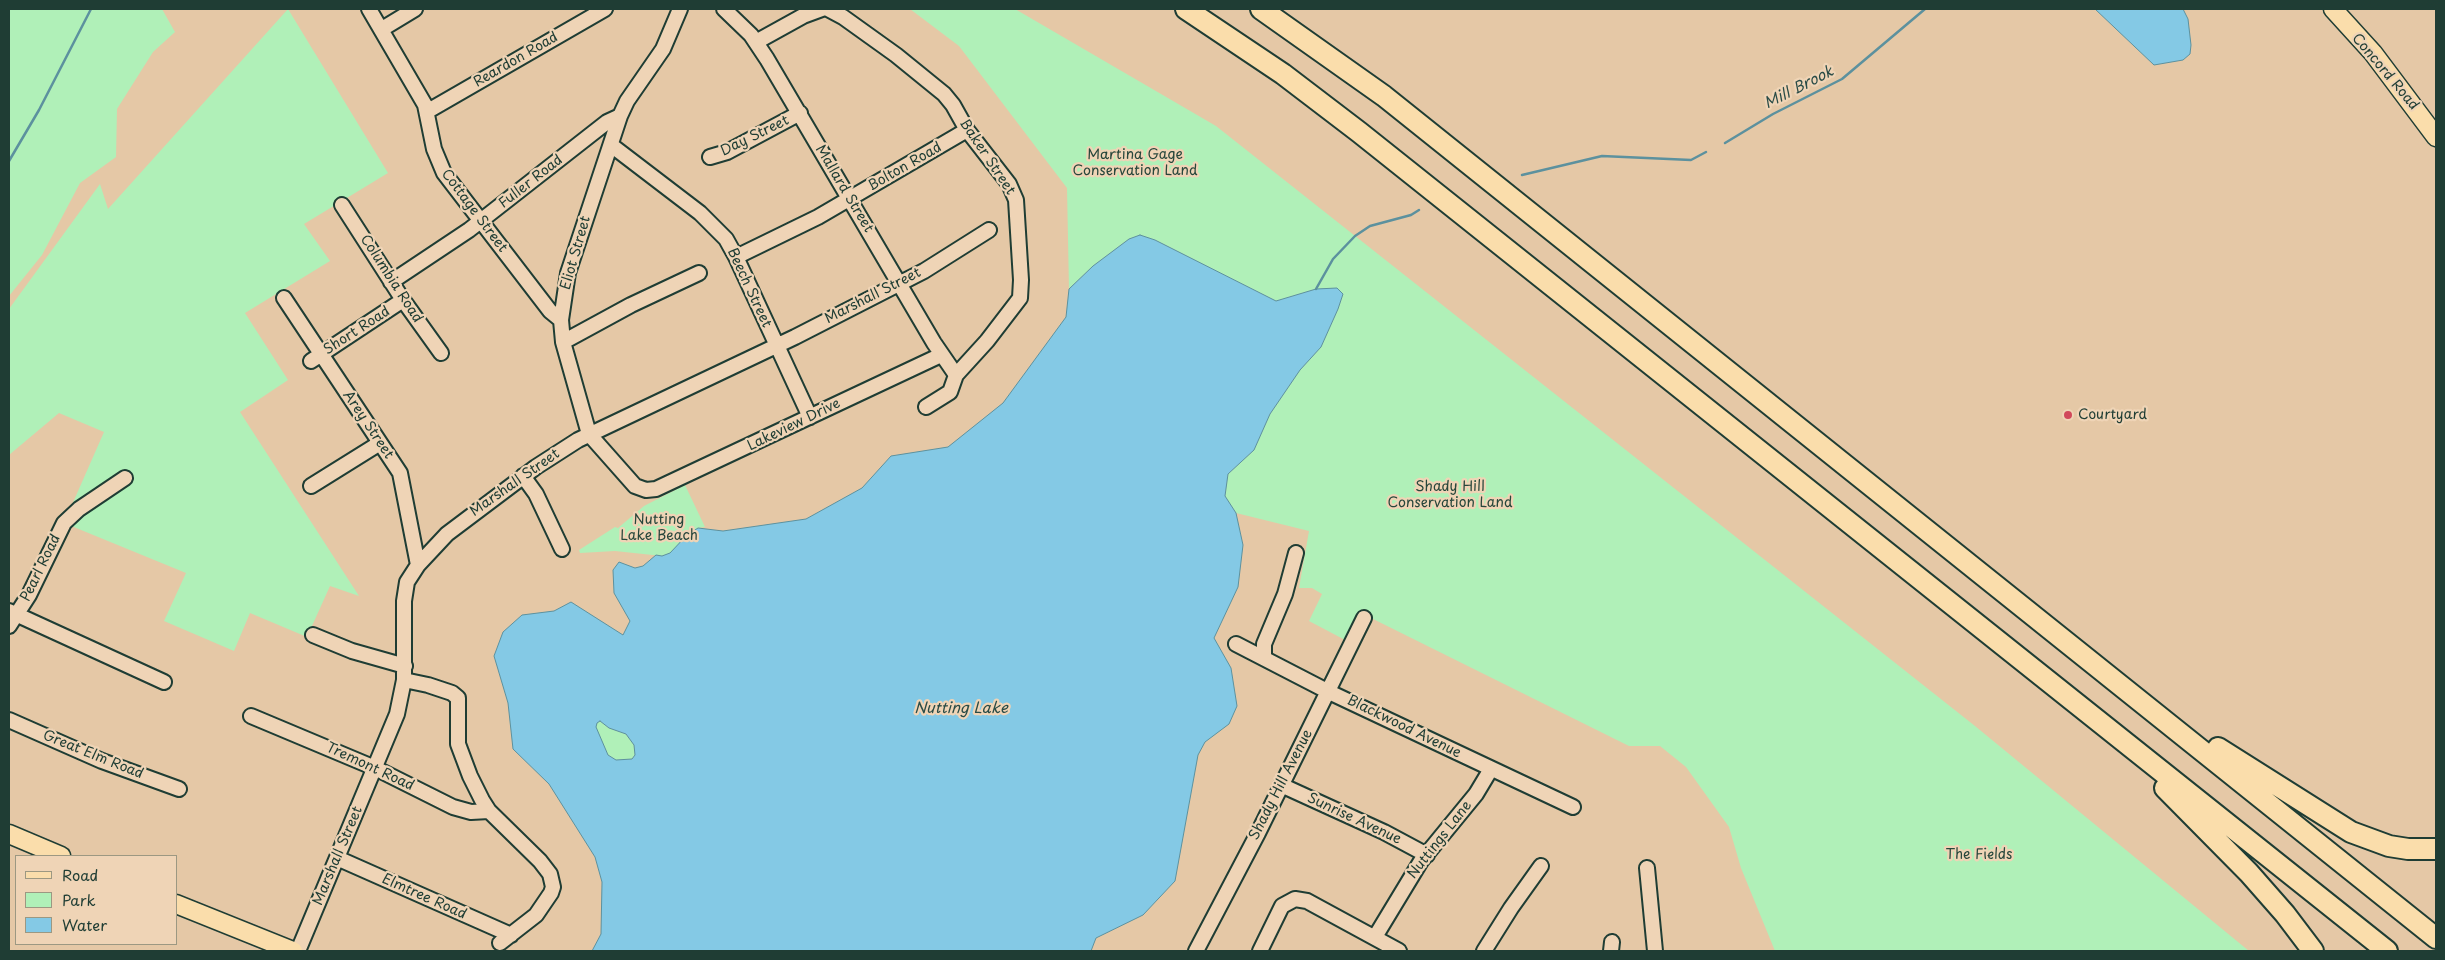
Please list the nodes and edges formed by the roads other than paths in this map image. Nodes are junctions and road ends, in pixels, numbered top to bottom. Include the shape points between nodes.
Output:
1 (369, 9) edge
2 (415, 9) edge
3 (605, 9) edge
4 (680, 9) edge
5 (724, 9) edge
6 (822, 9) edge
7 (828, 9) edge
8 (1186, 9) edge
9 (1262, 9) edge
10 (2333, 9) edge
11 (382, 29) junction
12 (756, 42) junction
13 (428, 111) junction
14 (800, 114) junction
15 (620, 116) junction
16 (967, 130) junction
17 (2436, 137) edge
18 (610, 145) junction
19 (710, 157) dead end
20 (850, 199) junction
21 (342, 204) dead end
22 (481, 221) junction
23 (989, 230) dead end
24 (736, 256) junction
25 (700, 273) dead end
26 (391, 282) junction
27 (900, 283) junction
28 (284, 298) dead end
29 (403, 300) junction
30 (561, 320) junction
31 (563, 342) junction
32 (776, 345) junction
33 (441, 353) dead end
34 (941, 355) junction
35 (316, 357) junction
36 (956, 375) junction
37 (926, 407) dead end
38 (810, 417) junction
39 (589, 434) junction
40 (380, 443) junction
41 (524, 476) junction
42 (125, 478) dead end
43 (312, 486) dead end
44 (646, 490) joint
45 (562, 549) dead end
46 (1296, 553) dead end
47 (418, 565) junction
48 (11, 617) edge
49 (1364, 618) dead end
50 (313, 635) dead end
51 (1236, 644) dead end
52 (1264, 658) junction
53 (404, 673) junction
54 (164, 682) dead end
55 (1329, 692) junction
56 (2133, 695) junction
57 (251, 716) dead end
58 (9, 720) edge
59 (2096, 720) junction
60 (375, 768) junction
61 (1491, 769) junction
62 (1281, 785) junction
63 (179, 788) dead end
64 (1573, 807) dead end
65 (489, 810) junction
66 (9, 834) edge
67 (2436, 849) edge
68 (59, 855) edge
69 (1427, 855) junction
70 (338, 858) junction
71 (1541, 866) dead end
72 (1647, 868) dead end
73 (178, 905) edge
74 (511, 935) junction
75 (1375, 937) junction
76 (2436, 938) edge
77 (500, 943) dead end
78 (293, 951) edge
79 (298, 951) edge
80 (1196, 951) edge
81 (1260, 951) edge
82 (1399, 951) edge
83 (1484, 951) edge
84 (1655, 951) edge
85 (2313, 951) edge
86 (2387, 951) edge

1 - 11 street, Cottage Street
2 - 11 street
3 - 13 street, Reardon Road
4 - 15 street, Eliot Street via 663,49
5 - 12 street, Mallard Street
6 - 12 street
7 - 16 street, Baker Street via 896,55 944,94
8 - 59 highway via 1283,74 1359,132
9 - 56 highway via 1384,96
10 - 17 main road, Concord Road via 2373,53
11 - 13 street, Cottage Street
12 - 14 street, Mallard Street
13 - 22 street, Cottage Street via 440,165
14 - 19 street, Day Street via 728,152
14 - 20 street, Mallard Street
15 - 18 street, Eliot Street
15 - 22 street, Fuller Road via 607,122
16 - 20 street, Bolton Road
16 - 36 street, Baker Street via 1009,184 1016,200 1021,292 1015,308
18 - 24 street, Beech Street via 700,213 726,239
18 - 30 street, Eliot Street via 573,255
20 - 24 street, Bolton Road
20 - 27 street, Mallard Street
21 - 26 street, Columbia Road
22 - 26 street, Fuller Road
22 - 30 street, Cottage Street via 550,311
23 - 27 street, Marshall Street
24 - 32 street, Beech Street
25 - 31 street
26 - 29 street, Columbia Road
27 - 32 street, Marshall Street
27 - 34 street, Mallard Street
28 - 35 street, Arey Street
29 - 33 street, Columbia Road
29 - 35 street, Short Road
30 - 31 street, Eliot Street
31 - 39 street, Eliot Street
32 - 38 street, Beech Street
32 - 39 street, Marshall Street
34 - 36 street, Mallard Street
34 - 38 street, Lakeview Drive
35 - 40 street, Arey Street
36 - 37 street, Baker Street via 950,392
38 - 44 street, Lakeview Drive via 660,488
39 - 41 street, Marshall Street
39 - 44 street, Eliot Street via 635,486
40 - 43 street
40 - 47 street, Arey Street via 396,465 403,482 406,515
41 - 45 street
41 - 47 street, Marshall Street via 453,528
42 - 48 street, Pearl Road via 64,523 29,595
46 - 52 street via 1285,594 1264,644
47 - 53 street, Marshall Street via 405,590
48 - 54 street
49 - 55 street, Shady Hill Avenue
50 - 53 street
51 - 52 street, Blackwood Avenue
52 - 55 street, Blackwood Avenue
53 - 60 street, Marshall Street via 397,714
53 - 65 street via 458,698 461,753
55 - 61 street, Blackwood Avenue
55 - 62 street, Shady Hill Avenue
56 - 67 highway via 2351,832 2388,846
56 - 76 highway
57 - 60 street, Tremont Road
58 - 63 street, Great Elm Road via 102,761
59 - 85 highway via 2249,873
59 - 86 highway
60 - 65 street, Tremont Road via 453,807 471,812
60 - 70 street, Marshall Street
61 - 64 street, Blackwood Avenue
61 - 69 street, Nuttings Lane via 1476,794
62 - 69 street, Sunrise Avenue
62 - 80 street, Shady Hill Avenue
65 - 74 street via 540,861 552,881 551,893 536,915
66 - 68 main road
69 - 75 street, Nuttings Lane
70 - 74 street, Elmtree Road
70 - 79 street, Marshall Street
71 - 83 street
72 - 84 street
73 - 78 main road
74 - 77 street
75 - 81 street via 1307,901 1290,901 1282,906
75 - 82 street

